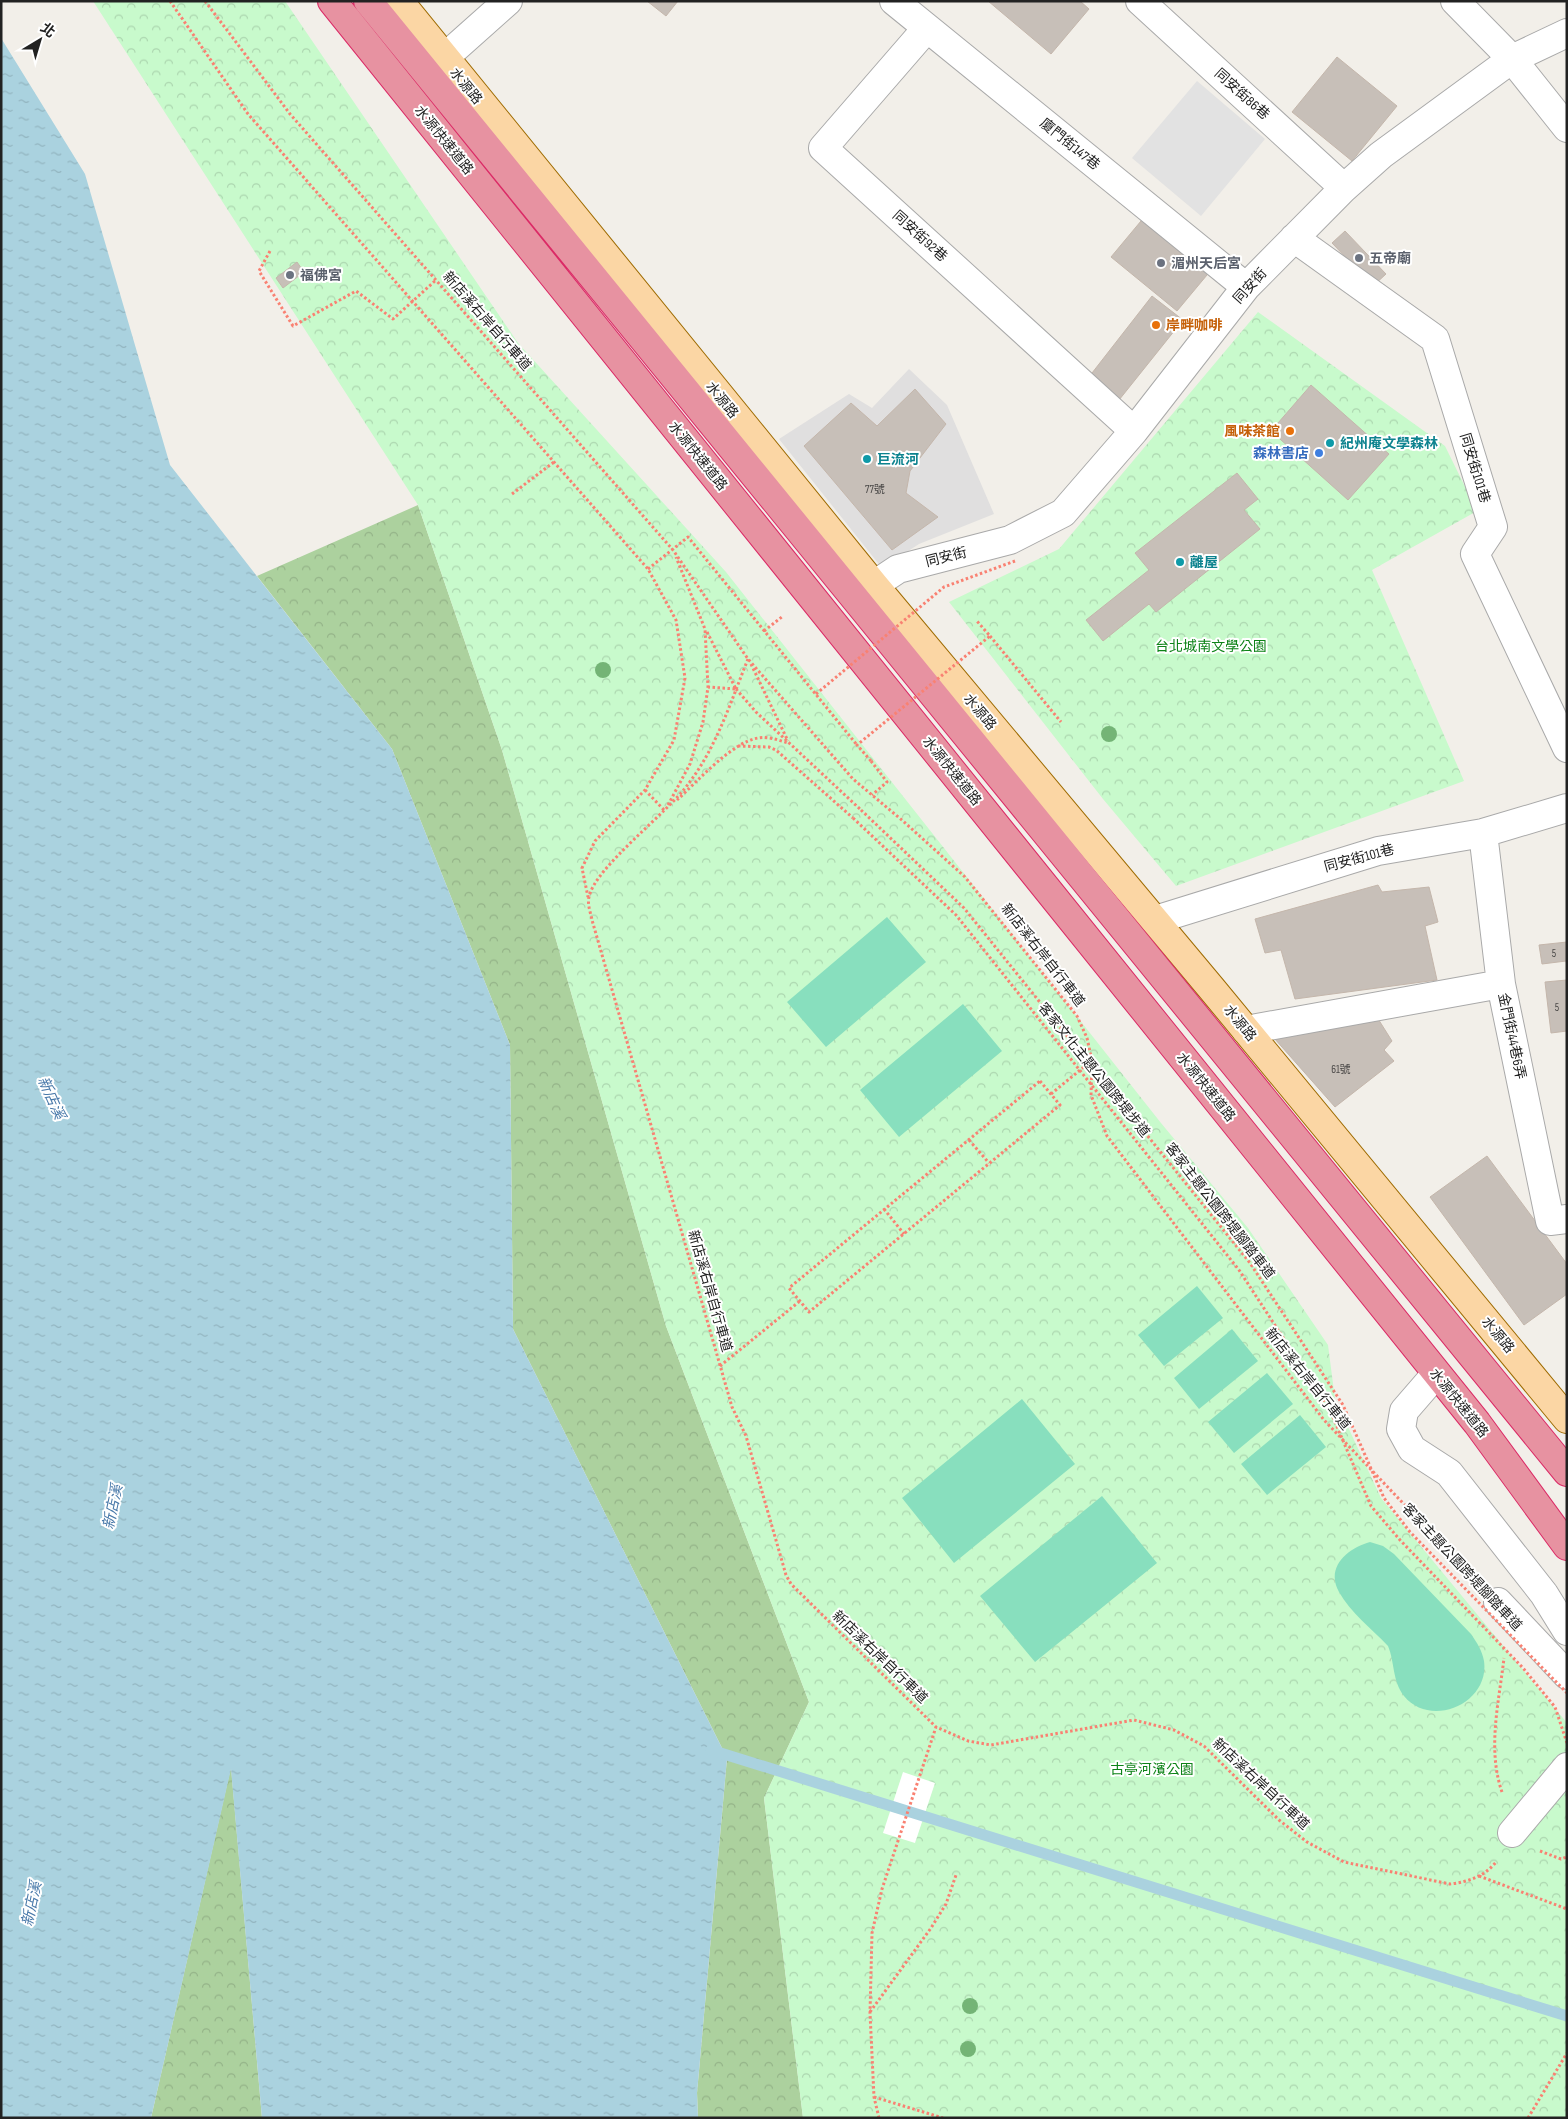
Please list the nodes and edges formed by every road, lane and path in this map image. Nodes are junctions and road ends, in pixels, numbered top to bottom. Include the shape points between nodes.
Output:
1 (170, 1) edge
2 (205, 1) edge
3 (332, 1) edge
4 (368, 1) edge
5 (399, 1) edge
6 (508, 1) edge
7 (894, 1) edge
8 (1140, 1) edge
9 (1455, 1) edge
10 (927, 28) junction
11 (1567, 33) edge
12 (444, 58) junction
13 (1512, 59) junction
14 (1567, 128) edge
15 (1344, 188) junction
16 (1294, 238) junction
17 (270, 250) dead end
18 (436, 280) junction
19 (1246, 287) junction
20 (413, 301) junction
21 (1134, 431) junction
22 (554, 462) junction
23 (512, 494) dead end
24 (672, 550) junction
25 (1015, 561) dead end
26 (648, 569) junction
27 (874, 586) junction
28 (976, 620) dead end
29 (705, 629) junction
30 (990, 636) junction
31 (748, 659) junction
32 (708, 687) junction
33 (736, 689) junction
34 (816, 694) junction
35 (1061, 722) dead end
36 (789, 743) junction
37 (857, 745) junction
38 (736, 746) junction
39 (1567, 748) edge
40 (645, 790) junction
41 (872, 795) junction
42 (1567, 808) edge
43 (665, 811) junction
44 (1483, 833) junction
45 (588, 898) junction
46 (1155, 920) junction
47 (1501, 984) junction
48 (1246, 1030) junction
49 (1092, 1061) junction
50 (1051, 1094) junction
51 (969, 1140) junction
52 (989, 1163) junction
53 (884, 1209) junction
54 (1567, 1219) edge
55 (904, 1234) junction
56 (800, 1301) junction
57 (720, 1366) junction
58 (1436, 1374) junction
59 (1567, 1418) edge
60 (1477, 1423) junction
61 (1567, 1472) edge
62 (1567, 1521) edge
63 (1567, 1546) edge
64 (1498, 1602) junction
65 (1567, 1630) edge
66 (1506, 1637) dead end
67 (1505, 1646) dead end
68 (1567, 1675) edge
69 (1567, 1693) edge
70 (936, 1727) junction
71 (1567, 1743) edge
72 (1567, 1767) edge
73 (1512, 1833) junction
74 (956, 1876) dead end
75 (1479, 1876) junction
76 (1567, 1909) edge
77 (870, 2012) junction
78 (1567, 2053) edge
79 (874, 2096) junction
80 (879, 2118) edge
81 (943, 2118) edge
82 (1528, 2118) edge

1 - 20 path, 新店溪右岸自行車道 via 248,114
2 - 18 path, 新店溪右岸自行車道 via 290,114
3 - 58 highway, 水源快速道路
4 - 61 highway, 水源快速道路
5 - 12 main road, 水源路
6 - 12 street
7 - 10 street, 廈門街147巷
8 - 15 street, 同安街86巷
9 - 13 street
10 - 19 street, 廈門街147巷
10 - 21 street, 同安街92巷 via 823,148
11 - 13 street, 同安街
12 - 27 main road, 水源路
13 - 14 street
13 - 15 street, 同安街 via 1381,154
15 - 16 street, 同安街
16 - 19 street, 同安街
16 - 39 street, 同安街101巷 via 1436,339 1493,528 1475,554
17 - 20 path via 259,271 293,326 356,291 393,319
18 - 20 path
18 - 24 path, 新店溪右岸自行車道
19 - 21 street, 同安街
20 - 22 path, 新店溪右岸自行車道
21 - 27 street, 同安街 via 1063,513 1010,540 898,569
22 - 23 path
22 - 26 path, 新店溪右岸自行車道
24 - 26 path
24 - 29 path, 客家主題公園跨堤腳踏車道
24 - 31 path, 新店溪右岸自行車道
24 - 34 path via 688,537
25 - 34 path, bridge via 944,587
26 - 40 path, 新店溪右岸自行車道 via 676,620 685,678 674,740
27 - 46 main road, 水源路
28 - 30 path, bridge
29 - 32 path
29 - 33 path, 客家主題公園跨堤腳踏車道
30 - 35 path
30 - 37 path, bridge
31 - 33 path
31 - 36 path
31 - 41 path, 新店溪右岸自行車道 via 853,779
32 - 33 path
32 - 43 path via 703,722 690,764
33 - 36 path, 客家主題公園跨堤腳踏車道
33 - 43 path via 706,758
34 - 37 path
36 - 38 path via 758,738
36 - 69 path, 客家主題公園跨堤腳踏車道, bridge via 964,908 1250,1263 1343,1405 1384,1498 1410,1532
37 - 41 path, bridge via 887,782
38 - 43 path
38 - 71 path, 客家文化主題公園跨堤步道, bridge via 776,750 956,915 1239,1270 1330,1408 1371,1506 1523,1668 1555,1707
40 - 43 path
40 - 45 path, 新店溪右岸自行車道 via 595,841 582,868
41 - 49 path, 新店溪右岸自行車道 via 982,896 1077,1016 1088,1038
42 - 44 street, 同安街101巷
43 - 45 path via 598,878
44 - 46 street, 同安街101巷 via 1378,851
44 - 47 street, 金門街44巷6弄
45 - 57 path, 新店溪右岸自行車道
46 - 48 main road, 水源路
47 - 48 street
47 - 54 street, 金門街44巷6弄 via 1550,1221
48 - 59 main road, 水源路
49 - 50 path
49 - 64 path, 新店溪右岸自行車道 via 1091,1095 1113,1144 1324,1420
50 - 51 path via 1040,1081
50 - 52 path via 1060,1104
51 - 52 path
51 - 53 path
52 - 55 path
53 - 55 path
53 - 56 path via 789,1288
55 - 56 path via 809,1312
56 - 57 path
57 - 70 path, 新店溪右岸自行車道 via 732,1407 746,1436 791,1584
58 - 60 highway, 水源快速道路
58 - 65 street via 1404,1412 1400,1429 1412,1449 1449,1473 1544,1594
60 - 62 highway
60 - 63 highway, 水源快速道路
64 - 66 path, 新店溪右岸自行車道 via 1507,1628
64 - 68 street
67 - 73 path via 1493,1749 1497,1779 1512,1819
70 - 75 path, 新店溪右岸自行車道 via 968,1741 991,1745 1134,1720 1174,1730 1204,1746 1279,1820 1307,1842 1344,1862 1450,1884
70 - 77 path via 876,1909 872,1932
72 - 73 street
73 - 75 path, 新店溪右岸自行車道 via 1507,1849
74 - 77 path via 946,1904 931,1928
75 - 76 path
77 - 79 path
78 - 82 path
79 - 80 path
79 - 81 path

